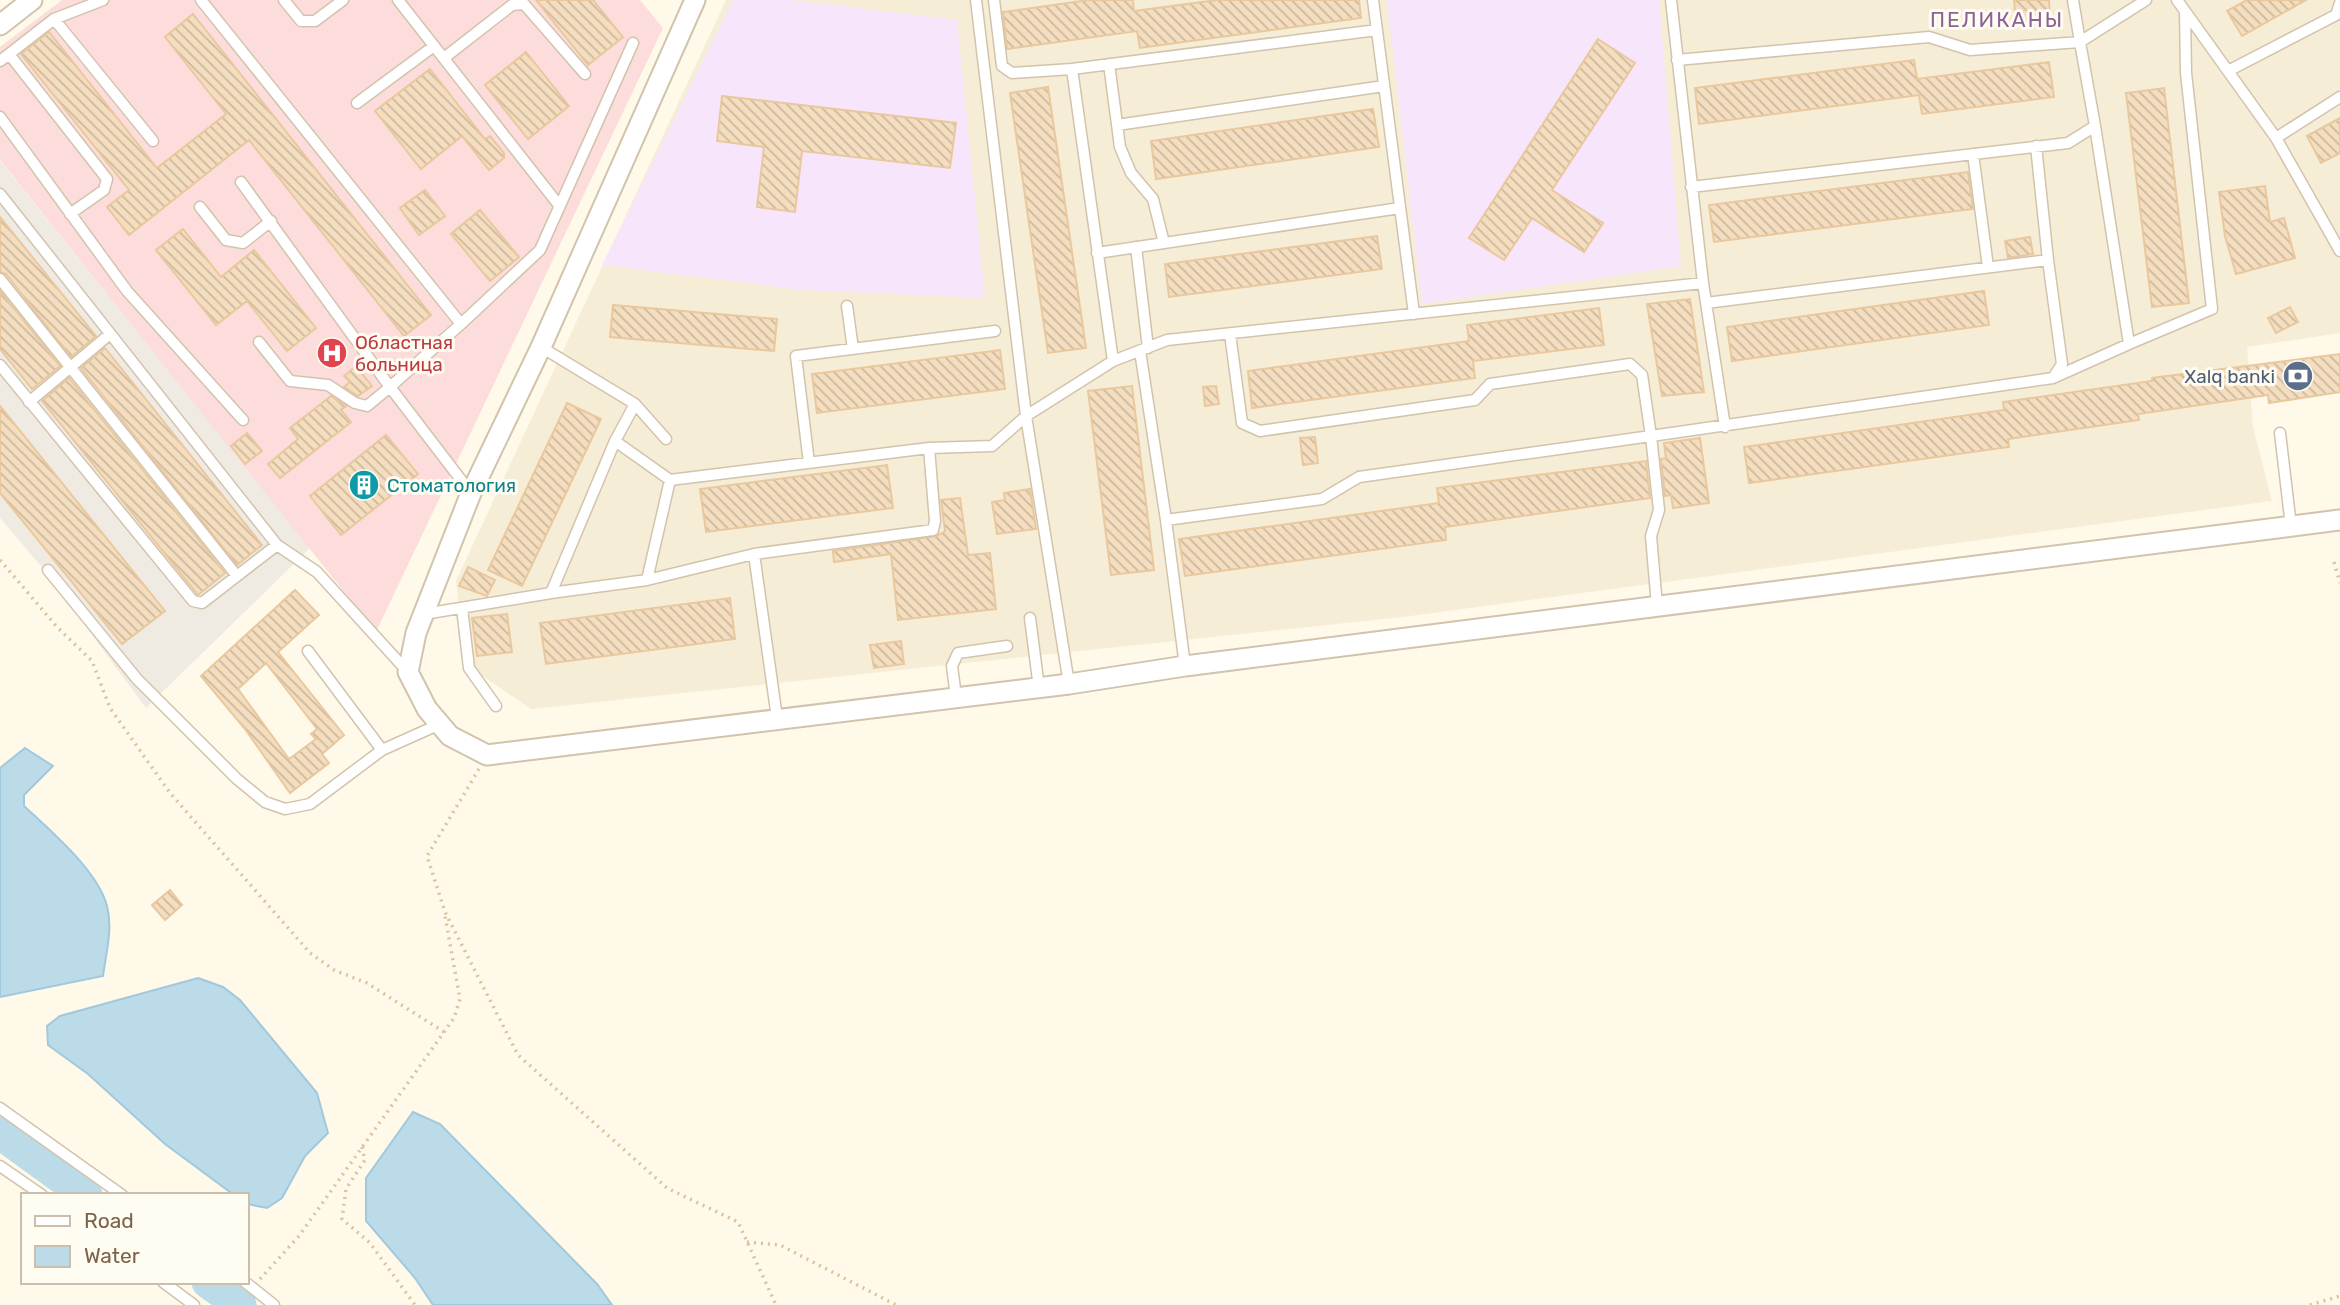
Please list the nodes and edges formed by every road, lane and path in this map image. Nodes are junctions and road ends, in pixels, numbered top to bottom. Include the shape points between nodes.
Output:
1 (32, 0) edge
2 (103, 0) edge
3 (201, 0) edge
4 (285, 0) edge
5 (343, 0) edge
6 (398, 0) edge
7 (695, 0) edge
8 (976, 0) edge
9 (994, 0) edge
10 (1373, 0) edge
11 (1671, 0) edge
12 (2073, 0) edge
13 (2146, 0) edge
14 (2177, 0) edge
15 (2339, 2) edge
16 (2185, 11) junction
17 (54, 19) junction
18 (0, 25) edge
19 (1377, 30) junction
20 (2080, 42) junction
21 (633, 43) dead end
22 (434, 47) junction
23 (9, 54) junction
24 (444, 58) junction
25 (1677, 60) junction
26 (0, 61) edge
27 (1109, 64) junction
28 (1072, 69) junction
29 (2228, 71) junction
30 (585, 74) dead end
31 (1384, 86) junction
32 (2340, 97) edge
33 (357, 103) dead end
34 (0, 117) edge
35 (1117, 125) junction
36 (2095, 126) junction
37 (2276, 138) junction
38 (153, 141) dead end
39 (2036, 146) junction
40 (1973, 154) junction
41 (241, 182) dead end
42 (1691, 187) junction
43 (0, 194) edge
44 (558, 204) junction
45 (200, 207) dead end
46 (1400, 208) junction
47 (70, 214) junction
48 (271, 221) junction
49 (1164, 243) junction
50 (1136, 247) junction
51 (2340, 251) edge
52 (1097, 253) junction
53 (2048, 260) junction
54 (1988, 267) junction
55 (0, 279) edge
56 (1703, 284) junction
57 (1706, 303) junction
58 (847, 306) dead end
59 (1414, 314) junction
60 (461, 324) junction
61 (995, 331) dead end
62 (110, 334) junction
63 (1230, 334) junction
64 (259, 342) dead end
65 (2129, 344) junction
66 (541, 347) junction
67 (853, 349) junction
68 (1144, 349) junction
69 (1113, 362) junction
70 (0, 365) edge
71 (70, 368) junction
72 (2053, 379) junction
73 (390, 387) junction
74 (29, 402) junction
75 (635, 404) junction
76 (1026, 416) junction
77 (243, 420) dead end
78 (1725, 427) junction
79 (2280, 433) dead end
80 (1651, 436) junction
81 (666, 439) dead end
82 (615, 442) junction
83 (929, 448) junction
84 (809, 463) junction
85 (670, 480) junction
86 (471, 493) junction
87 (1166, 520) junction
88 (2340, 520) edge
89 (2291, 526) junction
90 (277, 545) junction
91 (754, 554) junction
92 (0, 561) edge
93 (2334, 562) dead end
94 (48, 570) dead end
95 (237, 576) junction
96 (647, 580) junction
97 (2340, 583) edge
98 (551, 593) junction
99 (1657, 606) junction
100 (461, 608) junction
101 (424, 614) junction
102 (1030, 618) dead end
103 (1007, 646) dead end
104 (308, 651) dead end
105 (1185, 666) junction
106 (408, 672) junction
107 (1069, 684) junction
108 (1039, 688) junction
109 (956, 697) junction
110 (496, 706) dead end
111 (777, 718) junction
112 (440, 724) junction
113 (382, 750) junction
114 (487, 755) junction
115 (444, 912) junction
116 (444, 1032) junction
117 (0, 1108) edge
118 (362, 1147) junction
119 (0, 1166) edge
120 (39, 1193) edge
121 (119, 1193) edge
122 (747, 1242) junction
123 (166, 1284) edge
124 (249, 1285) edge
125 (2340, 1296) edge
126 (194, 1305) edge
127 (274, 1305) edge
128 (415, 1305) edge
129 (776, 1305) edge
130 (896, 1305) edge
131 (2310, 1305) edge

1 - 18 street
2 - 17 lane
3 - 60 lane
4 - 5 lane via 301,21 314,21
6 - 22 lane
7 - 66 street
8 - 76 lane
9 - 28 lane via 1002,66 1012,73
10 - 19 lane
11 - 25 lane
12 - 20 lane
13 - 20 lane
14 - 16 lane
15 - 29 lane via 2336,15
16 - 29 lane
16 - 65 lane via 2186,73 2212,309
17 - 23 lane
17 - 38 lane
19 - 27 lane
19 - 31 lane
20 - 25 lane via 1970,50 1929,37
20 - 36 lane
21 - 44 lane
22 - 24 lane
22 - 33 lane
23 - 26 lane
23 - 47 lane via 107,179 104,190
24 - 30 lane via 512,5 524,4
24 - 44 lane
25 - 42 lane
27 - 28 lane
27 - 35 lane
28 - 52 lane
29 - 37 lane
31 - 35 lane
31 - 46 lane
32 - 37 lane
34 - 47 lane
35 - 49 lane via 1120,147 1131,173 1155,206
36 - 39 lane via 2068,142
36 - 65 lane
37 - 51 lane
39 - 40 lane
39 - 53 lane
40 - 42 lane
40 - 54 lane
41 - 48 lane
42 - 56 lane
43 - 62 lane
44 - 60 lane via 540,250
45 - 48 lane via 226,240 243,243
46 - 49 lane
46 - 59 lane
47 - 77 lane via 127,291
48 - 73 lane
49 - 50 lane
50 - 52 lane
50 - 68 lane
52 - 69 lane
53 - 54 lane
53 - 72 lane via 2062,364
54 - 57 lane
55 - 71 lane
56 - 57 lane
56 - 59 lane
57 - 78 lane
58 - 67 lane
59 - 63 lane
60 - 73 lane
61 - 67 lane
62 - 71 lane
62 - 90 lane
63 - 68 lane via 1167,340
63 - 80 lane via 1242,423 1260,431 1475,400 1490,384 1630,364 1642,375
64 - 73 lane via 290,381 328,385 367,406
65 - 72 lane
66 - 75 lane
66 - 86 street
67 - 84 lane via 796,356
68 - 69 lane
68 - 87 lane
69 - 76 lane
70 - 74 lane
71 - 74 lane
71 - 95 lane
72 - 78 lane
73 - 86 lane
74 - 95 lane via 193,601 202,603
75 - 81 lane
75 - 82 lane
76 - 83 lane via 992,446
76 - 107 lane
78 - 80 lane
79 - 89 lane
80 - 87 lane via 1359,477 1322,499
80 - 99 lane via 1658,510 1651,536
82 - 85 lane
82 - 98 lane
83 - 84 lane
83 - 91 lane via 933,530
84 - 85 lane
85 - 96 lane
86 - 101 street
87 - 105 lane
88 - 89 street
89 - 99 street
90 - 95 lane
90 - 106 lane via 317,572
91 - 96 lane
91 - 111 lane
92 - 116 path via 92,661 110,708 170,793 310,953
93 - 97 path
94 - 113 lane via 137,679 265,802 285,809 310,804
96 - 98 lane
98 - 100 lane
99 - 105 street
100 - 101 lane
100 - 110 lane via 468,668
101 - 106 street
102 - 108 lane
103 - 109 lane via 958,653 953,666
104 - 113 lane
105 - 107 street
106 - 112 street
107 - 108 street
108 - 109 street
109 - 111 street
111 - 114 street
112 - 113 lane
112 - 114 street via 450,736
114 - 115 path via 427,856
115 - 116 path via 460,999
115 - 122 path via 518,1055 667,1188 738,1222
116 - 118 path
117 - 121 lane
118 - 124 path via 299,1236
118 - 128 path via 365,1160 346,1189 342,1219 369,1243
119 - 120 lane
122 - 129 path
122 - 130 path via 780,1245
123 - 126 lane
124 - 127 lane
125 - 131 path

